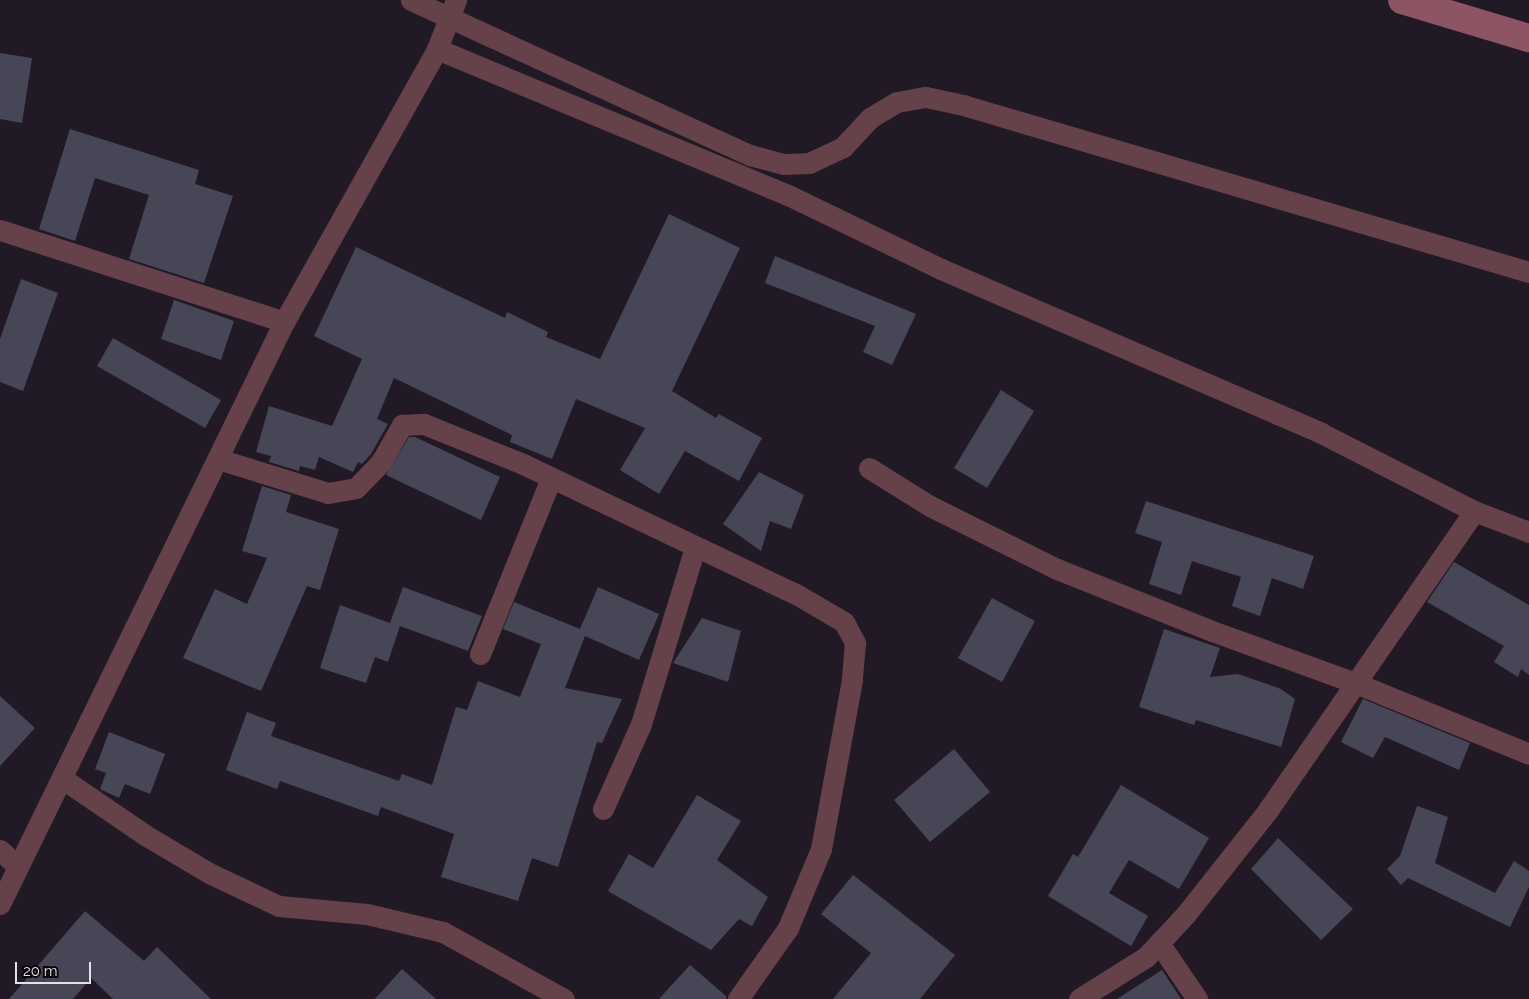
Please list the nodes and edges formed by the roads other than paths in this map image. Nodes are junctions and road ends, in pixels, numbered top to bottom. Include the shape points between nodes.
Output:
1 (411, 0) edge
2 (1402, 0) edge
3 (453, 8) edge
4 (1529, 38) edge
5 (436, 48) junction
6 (0, 230) edge
7 (1529, 272) edge
8 (284, 322) junction
9 (218, 459) junction
10 (869, 468) dead end
11 (551, 478) junction
12 (1474, 510) junction
13 (1529, 532) edge
14 (695, 546) junction
15 (480, 654) dead end
16 (1353, 682) junction
17 (1529, 754) edge
18 (63, 779) junction
19 (603, 809) dead end
20 (0, 850) edge
21 (17, 866) junction
22 (0, 904) edge
23 (1159, 943) junction
24 (550, 995) edge
25 (738, 999) edge
26 (1079, 999) edge
27 (1197, 999) edge

1 - 3 street
2 - 4 main road
3 - 5 street
3 - 7 street via 750,155 784,164 809,163 843,147 870,118 897,102 926,97 963,105
5 - 8 street
5 - 12 street via 788,194 941,269 1321,433
6 - 8 street
8 - 9 street
9 - 11 street via 328,492 356,488 381,462 402,426 424,424
9 - 18 street
10 - 16 street via 930,506 1057,569 1212,631
11 - 14 street
11 - 15 street
12 - 13 street
12 - 16 street
14 - 19 street via 641,724
14 - 25 street via 796,594 844,622 855,643 821,849 788,928
16 - 17 street
16 - 23 street via 1268,810 1186,914
18 - 21 street
18 - 24 street via 145,835 211,874 279,906 367,914 443,932
20 - 21 street
21 - 22 street
23 - 26 street via 1146,957
23 - 27 street

